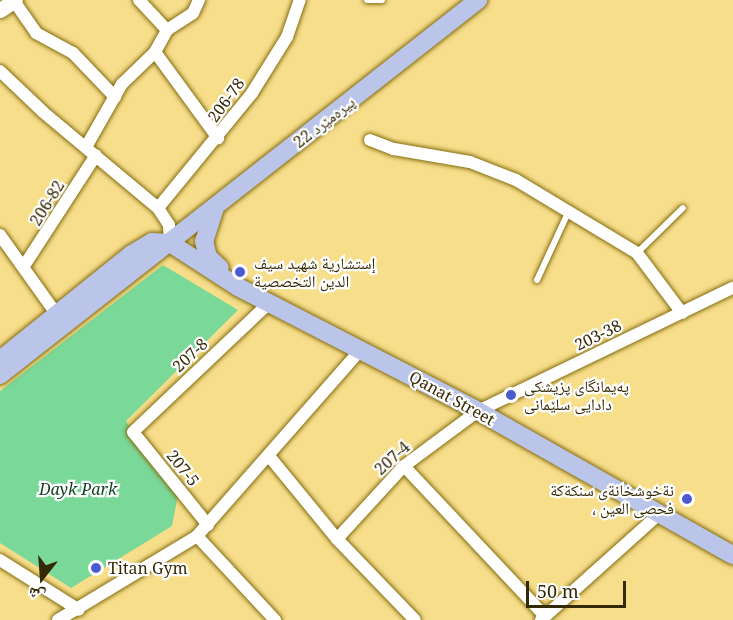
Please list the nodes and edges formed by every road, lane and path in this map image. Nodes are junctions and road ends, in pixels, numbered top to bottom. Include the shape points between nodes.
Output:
1 (14, 0) edge
2 (140, 0) edge
3 (199, 0) edge
4 (300, 0) edge
5 (367, 0) edge
6 (382, 0) edge
7 (478, 0) edge
8 (0, 10) edge
9 (167, 30) junction
10 (154, 52) junction
11 (0, 70) edge
12 (115, 97) junction
13 (218, 138) junction
14 (369, 140) dead end
15 (91, 151) junction
16 (216, 207) junction
17 (158, 208) junction
18 (683, 208) dead end
19 (568, 213) junction
20 (0, 236) edge
21 (170, 243) junction
22 (637, 253) junction
23 (24, 266) junction
24 (537, 280) dead end
25 (238, 287) junction
26 (733, 288) edge
27 (269, 303) junction
28 (682, 313) junction
29 (57, 315) junction
30 (361, 349) junction
31 (0, 360) edge
32 (0, 375) edge
33 (478, 411) junction
34 (133, 432) joint
35 (269, 456) junction
36 (404, 466) junction
37 (658, 515) junction
38 (208, 525) junction
39 (197, 536) junction
40 (337, 539) junction
41 (733, 555) edge
42 (0, 560) edge
43 (78, 610) junction
44 (543, 618) edge
45 (58, 620) edge
46 (275, 620) edge
47 (415, 620) edge

1 - 8 street
1 - 12 street via 36,33 73,53
2 - 9 street
3 - 9 street via 193,13
4 - 13 street, 206-78 via 287,37
5 - 6 lane
7 - 16 main road, 22 پیرەمێرد
9 - 10 street, 206-82
10 - 12 street, 206-82 via 122,84
10 - 13 street
11 - 15 street
12 - 15 street, 206-82
13 - 17 street, 206-78
14 - 19 street via 394,149 470,162 516,180
15 - 17 street
15 - 23 street, 206-82
16 - 21 main road, 22 پیرەمێرد
16 - 25 main road via 206,233 205,249
17 - 21 street via 169,225
18 - 22 lane
19 - 22 street
19 - 24 lane
20 - 23 street
21 - 25 main road, Qanat Street
21 - 29 main road, 22 پیرەمێرد via 152,242 142,248
21 - 32 main road, 22 پیرەمێرد
22 - 28 street
23 - 29 street
25 - 27 main road, Qanat Street
26 - 28 street, 203-38
27 - 30 main road, Qanat Street
27 - 34 street, 207-8
28 - 33 street, 203-38
29 - 31 main road, 22 پیرەمێرد
30 - 33 main road, Qanat Street
30 - 35 street
33 - 36 street, 207-4
33 - 37 main road, Qanat Street
34 - 38 street, 207-5
35 - 38 street
35 - 40 street
36 - 40 street, 207-4
36 - 44 street
37 - 41 main road, Qanat Street
37 - 44 street
38 - 39 street
39 - 43 street
39 - 46 street
40 - 47 street
42 - 43 street
43 - 45 street

